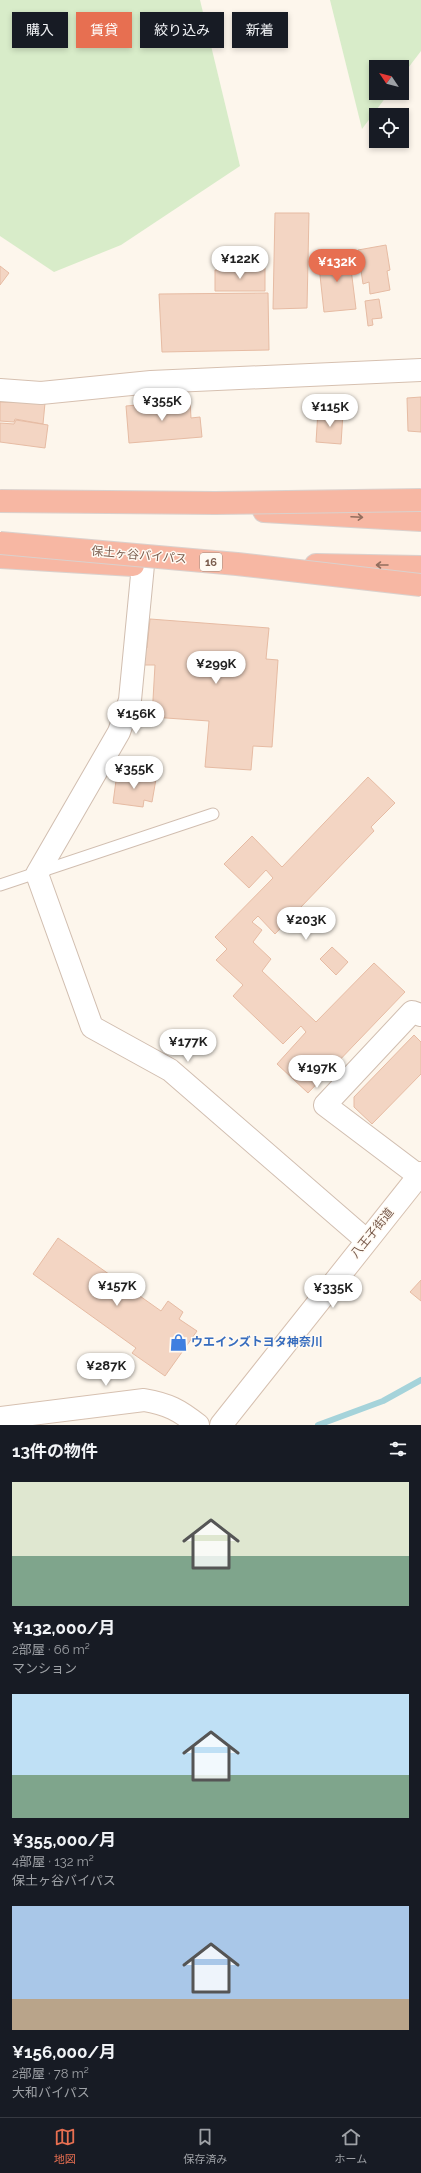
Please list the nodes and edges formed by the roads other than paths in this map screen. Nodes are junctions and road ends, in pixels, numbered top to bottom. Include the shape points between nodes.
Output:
1 (421, 370) edge
2 (0, 390) edge
3 (0, 495) edge
4 (25, 496) junction
5 (421, 499) edge
6 (0, 501) edge
7 (421, 520) edge
8 (0, 544) edge
9 (0, 557) edge
10 (143, 566) junction
11 (421, 567) edge
12 (421, 584) edge
13 (421, 591) edge
14 (213, 814) dead end
15 (37, 874) junction
16 (0, 885) edge
17 (421, 1015) edge
18 (420, 1175) edge
19 (366, 1240) junction
20 (5, 1413) edge
21 (198, 1425) edge
22 (221, 1425) edge

1 - 2 street via 151,382 41,393
3 - 4 highway
4 - 5 highway via 340,494
4 -> 7 highway
5 - 6 highway, bridge via 215,503
8 - 12 highway, 保土ヶ谷バイパス / 16, bridge via 222,563
9 - 10 highway, 16
11 -> 10 highway, 16
10 - 13 highway, 16
10 - 15 street via 130,700 119,732
14 - 15 lane
15 - 16 lane
15 - 19 street via 92,1027 170,1070
17 - 18 street via 412,1012 325,1105
18 - 19 street, 八王子街道
19 - 22 street, 八王子街道
20 - 21 street via 144,1400 179,1410

